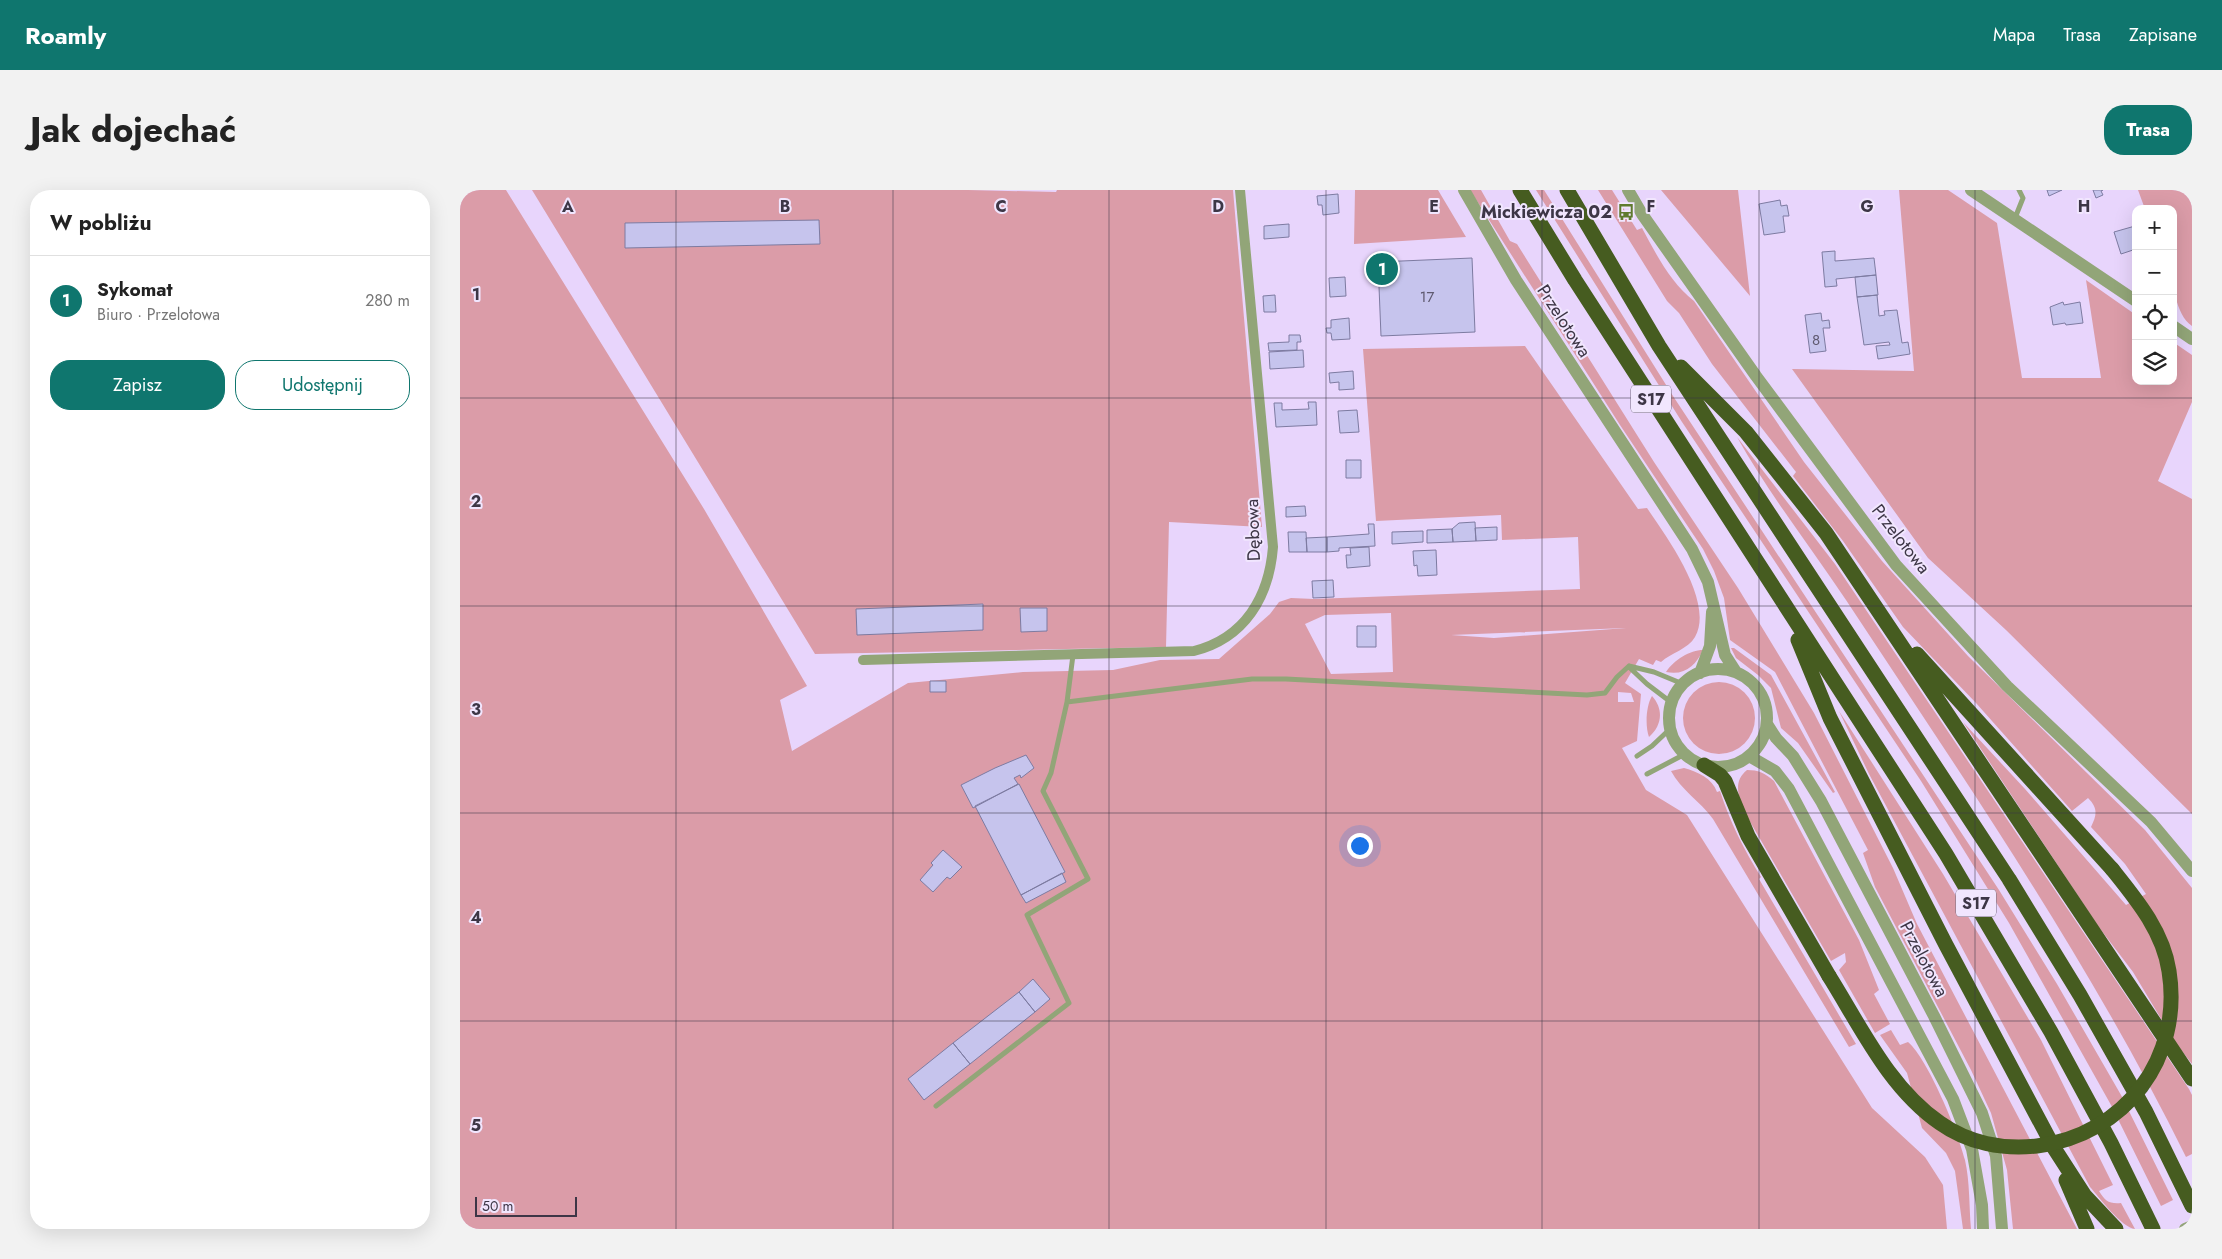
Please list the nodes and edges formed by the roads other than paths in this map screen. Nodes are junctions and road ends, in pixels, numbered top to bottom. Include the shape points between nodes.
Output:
1 (1240, 190) edge
2 (1464, 190) edge
3 (1520, 190) edge
4 (1567, 190) edge
5 (1628, 190) edge
6 (1971, 190) edge
7 (2019, 190) edge
8 (2015, 219) junction
9 (2132, 298) edge
10 (2177, 329) edge
11 (2192, 339) edge
12 (1659, 346) junction
13 (1713, 597) junction
14 (1785, 606) junction
15 (1876, 608) junction
16 (1073, 654) junction
17 (863, 660) dead end
18 (1629, 666) junction
19 (1736, 672) junction
20 (1700, 673) junction
21 (1683, 684) junction
22 (1067, 702) junction
23 (1672, 703) junction
24 (1767, 724) junction
25 (1670, 728) junction
26 (1686, 754) junction
27 (1636, 756) dead end
28 (1750, 756) junction
29 (1704, 765) junction
30 (1646, 774) dead end
31 (2192, 871) edge
32 (2192, 1080) edge
33 (936, 1106) dead end
34 (2054, 1148) junction
35 (2189, 1200) edge
36 (2192, 1226) edge
37 (1983, 1229) edge
38 (2002, 1229) edge
39 (2087, 1229) edge
40 (2116, 1229) edge
41 (2153, 1229) edge
42 (2185, 1229) edge

1 - 16 street, Dębowa via 1273,547 1266,585 1258,606 1244,622 1224,640 1209,648
2 - 13 street, Przelotowa via 1516,280 1692,549
3 - 14 highway, S17
4 - 12 highway, S17
5 - 31 street, Przelotowa via 1756,376 1896,565 2007,686 2151,822
6 - 8 street
7 - 8 lane via 2023,198
8 - 9 street
10 - 11 street
12 - 15 highway via 1746,432 1826,533
12 - 35 highway, S17 via 2009,879 2146,1112
13 - 19 street, Przelotowa via 1725,655
13 - 20 street, Przelotowa via 1710,646
14 - 34 highway via 1830,718
14 - 41 highway, S17 via 1989,925 2051,1032
15 - 29 highway, bridge via 2112,869 2141,906 2169,969 2168,1032 2145,1083 2132,1100 2096,1128 2068,1140 2013,1148 1956,1133 1925,1112 1894,1080 1829,976 1748,836 1725,781 1720,774
15 - 32 highway
16 - 17 street, Dębowa
16 - 22 lane
18 - 21 lane
18 - 22 lane via 1605,693 1587,695 1252,679
18 - 23 lane via 1646,684
19 - 20 street via 1714,669
19 - 24 street via 1762,695
20 - 21 street
21 - 23 street
22 - 33 lane via 1051,773 1043,791 1088,879 1027,915 1069,1003
23 - 25 street
24 - 28 street via 1761,742
24 - 38 street, Przelotowa via 1793,756 1816,793 1982,1113 1996,1156
25 - 26 street
25 - 27 lane
26 - 29 street
26 - 30 lane
28 - 29 street via 1728,766
28 - 37 street via 1775,771 1789,789 1953,1099 1972,1148
34 - 39 highway
34 - 40 highway via 2084,1196
36 - 42 street

